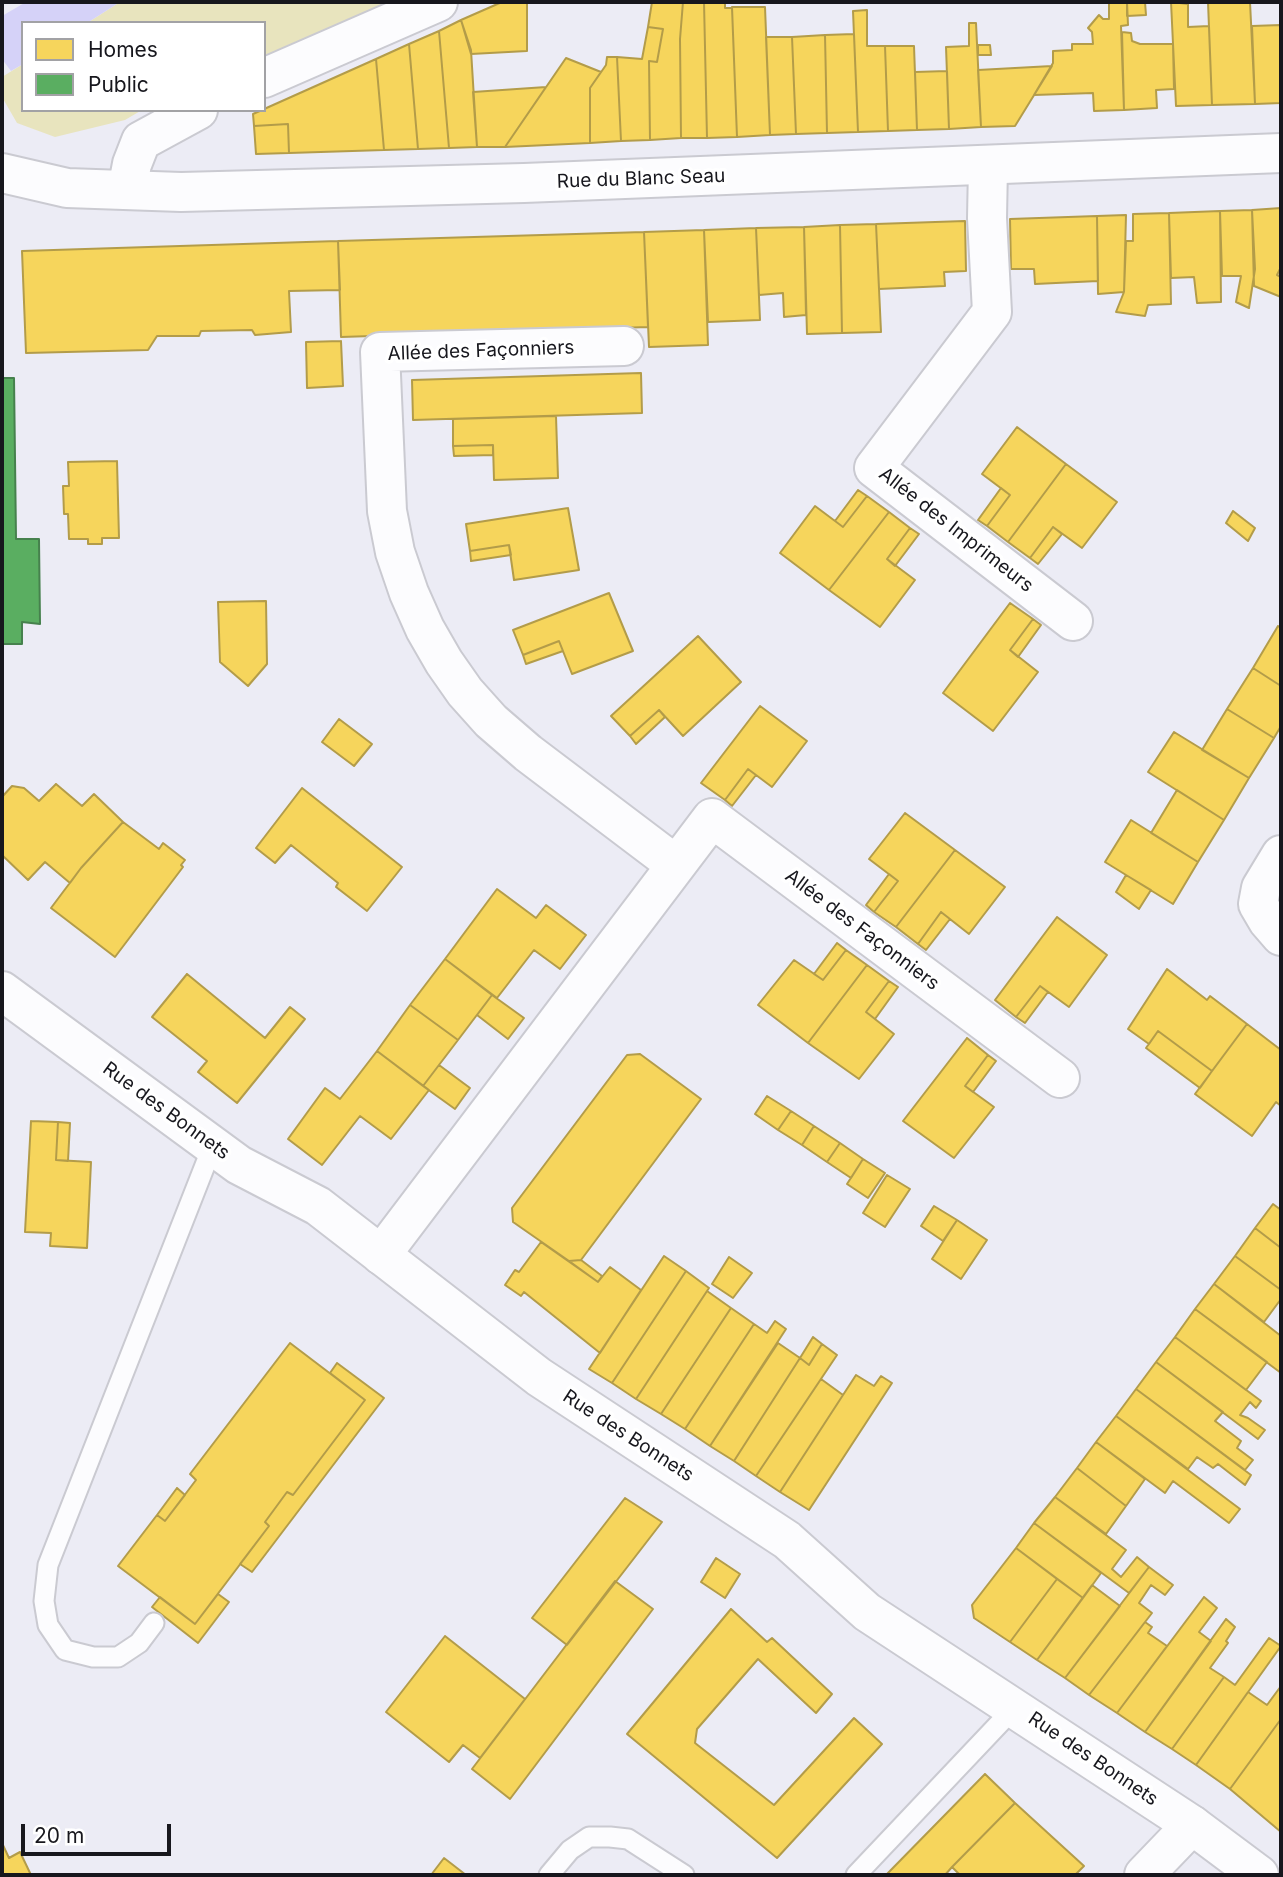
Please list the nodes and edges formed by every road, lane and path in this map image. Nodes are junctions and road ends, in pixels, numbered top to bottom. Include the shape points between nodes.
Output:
1 (438, 2) edge
2 (266, 77) edge
3 (194, 112) edge
4 (1281, 153) edge
5 (988, 166) junction
6 (2, 173) edge
7 (127, 190) junction
8 (624, 346) dead end
9 (1073, 621) dead end
10 (1281, 855) edge
11 (676, 865) junction
12 (1281, 936) edge
13 (2, 991) edge
14 (1060, 1078) dead end
15 (213, 1145) junction
16 (382, 1255) junction
17 (154, 1623) dead end
18 (1015, 1707) junction
19 (1192, 1825) junction
20 (549, 1875) edge
21 (684, 1875) edge
22 (856, 1875) edge
23 (1144, 1875) edge
24 (1259, 1875) edge

1 - 2 street
3 - 7 street via 141,141
4 - 5 street, Rue du Blanc Seau
5 - 7 street, Rue du Blanc Seau via 524,183
5 - 9 street, Allée des Imprimeurs via 992,312 874,468
6 - 7 street, Rue du Blanc Seau via 67,188
8 - 11 street, Allée des Façonniers via 380,352 387,511 409,593 431,640 465,692 528,753
10 - 12 street via 1261,888 1258,904
11 - 14 street, Allée des Façonniers via 712,818
11 - 16 street, Allée des Façonniers
13 - 15 street, Rue des Bonnets
15 - 16 street, Rue des Bonnets via 239,1165 318,1206
15 - 17 lane via 48,1566 44,1601 48,1625 65,1650 118,1657 139,1643
16 - 18 street, Rue des Bonnets via 539,1377 787,1540 867,1612
18 - 19 street, Rue des Bonnets
18 - 22 lane
19 - 23 street
19 - 24 street, Rue des Bonnets
20 - 21 lane via 570,1850 589,1837 610,1837 628,1839

